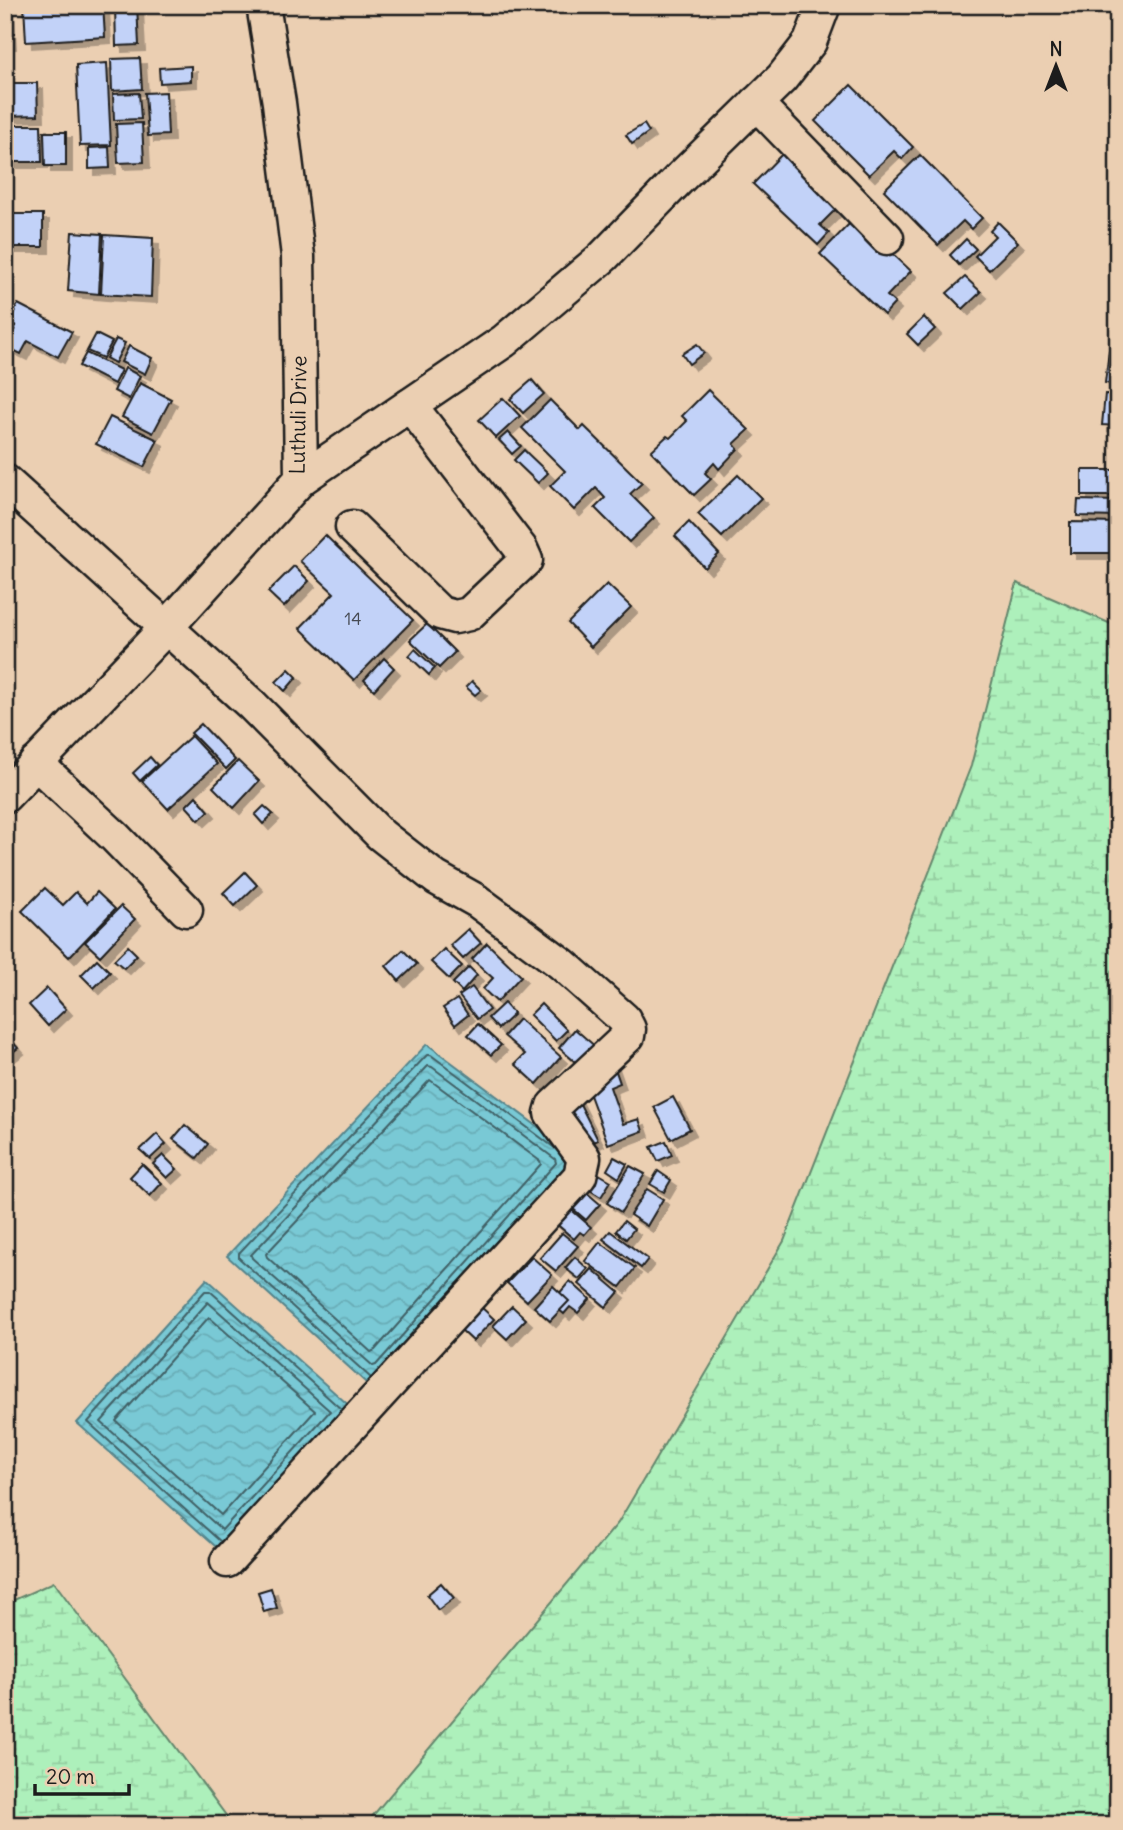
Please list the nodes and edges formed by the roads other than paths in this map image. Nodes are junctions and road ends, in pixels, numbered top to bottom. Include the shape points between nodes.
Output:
1 (263, 5) edge
2 (824, 5) edge
3 (756, 103) junction
4 (887, 239) dead end
5 (410, 405) junction
6 (301, 479) junction
7 (5, 481) edge
8 (352, 527) dead end
9 (167, 627) junction
10 (36, 762) junction
11 (5, 796) edge
12 (186, 910) dead end
13 (227, 1561) dead end

1 - 6 street, Luthuli Drive via 299,256
2 - 3 street via 810,42
3 - 4 street
3 - 5 street via 603,257 504,341
5 - 6 street
5 - 8 street via 526,560 469,614 455,617 440,613
6 - 9 street, Luthuli Drive
7 - 9 street
9 - 10 street, Luthuli Drive
9 - 13 street via 381,835 562,964 624,1019 629,1029 628,1036 553,1106 551,1113 584,1158 580,1176
10 - 11 street, Luthuli Drive
10 - 12 street

